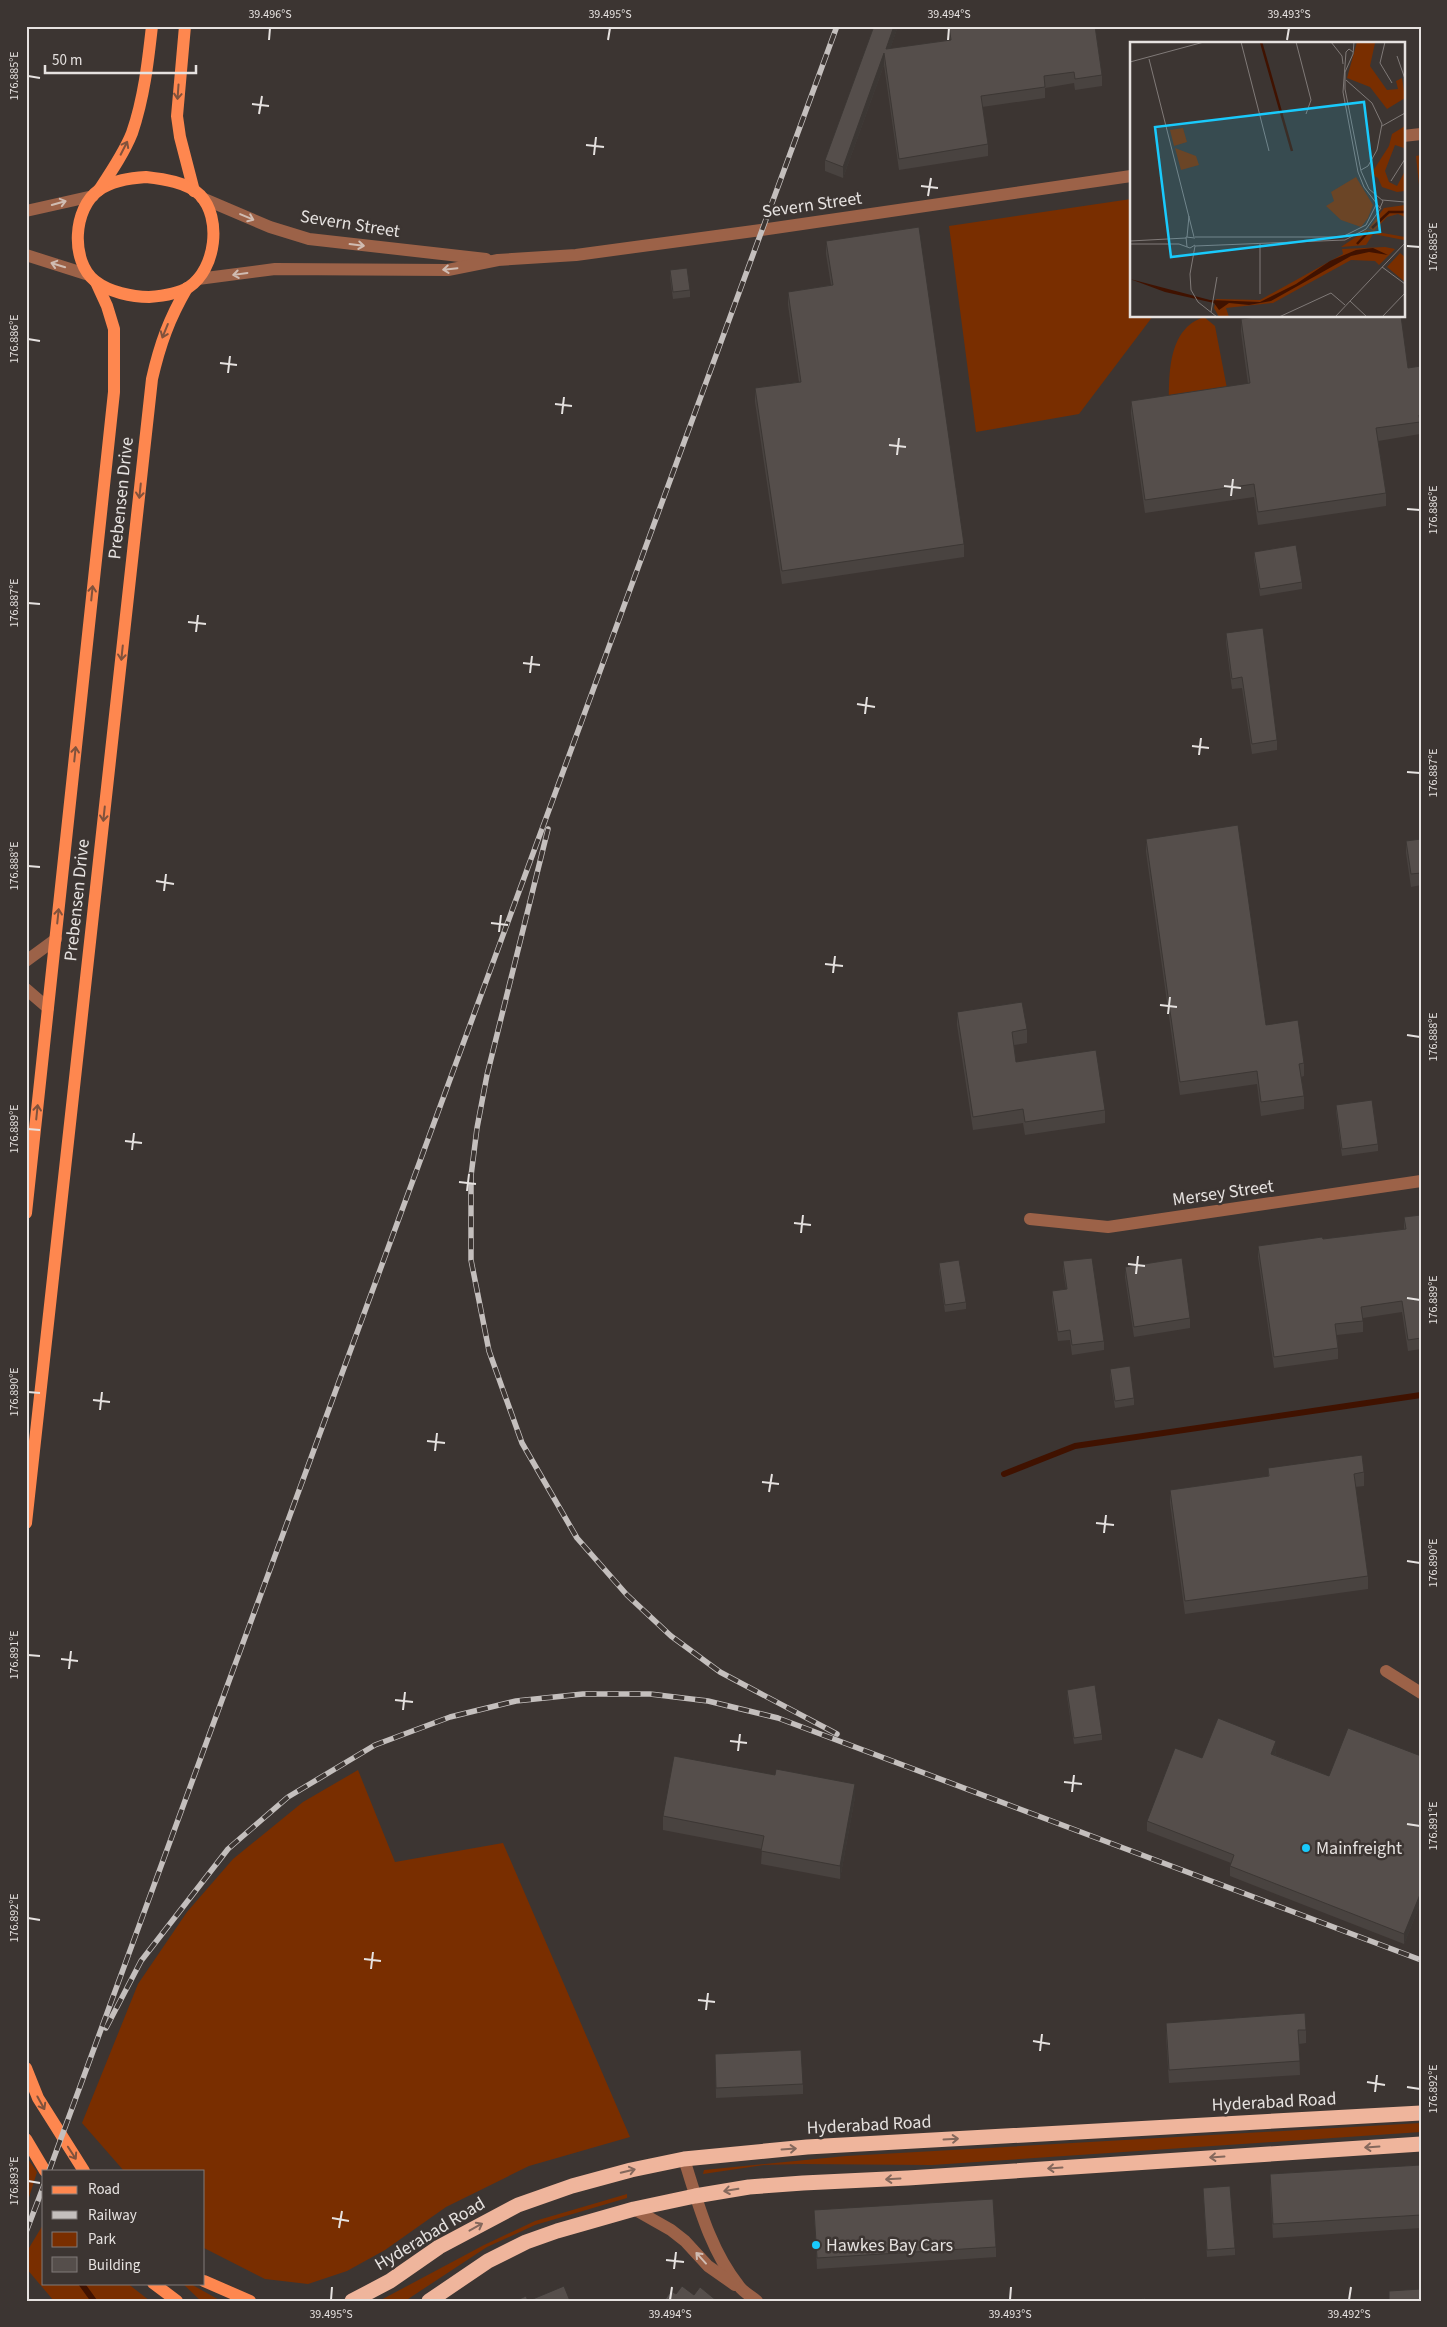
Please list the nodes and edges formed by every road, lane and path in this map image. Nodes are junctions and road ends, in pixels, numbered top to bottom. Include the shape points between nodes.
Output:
1 (152, 26) edge
2 (185, 26) edge
3 (1421, 134) edge
4 (1404, 136) edge
5 (1130, 176) edge
6 (96, 193) junction
7 (198, 195) junction
8 (26, 211) edge
9 (26, 255) edge
10 (498, 260) junction
11 (93, 278) junction
12 (198, 279) junction
13 (188, 288) junction
14 (56, 939) junction
15 (26, 962) edge
16 (26, 988) edge
17 (48, 1008) junction
18 (1421, 1181) edge
19 (26, 1213) edge
20 (1030, 1219) dead end
21 (26, 1523) edge
22 (1386, 1671) dead end
23 (1421, 1693) edge
24 (26, 2068) edge
25 (1421, 2113) edge
26 (26, 2140) edge
27 (1421, 2144) edge
28 (684, 2159) junction
29 (44, 2170) edge
30 (83, 2170) edge
31 (696, 2196) junction
32 (634, 2209) junction
33 (205, 2281) edge
34 (154, 2284) edge
35 (740, 2288) junction
36 (177, 2301) edge
37 (250, 2301) edge
38 (352, 2301) edge
39 (429, 2301) edge
40 (757, 2301) edge

6 -> 1 main road via 117,163 131,134 143,94
2 -> 7 main road via 177,116 180,138
3 - 4 street
5 - 10 street, Severn Street via 752,231 576,254
6 - 7 main road via 122,180 146,177 171,181
8 -> 6 street
6 - 11 main road via 82,214 78,235 81,256
7 -> 10 street, Severn Street via 270,227 309,239
7 - 12 main road via 208,209 213,235 210,257
11 -> 9 street
10 -> 12 street, Severn Street via 448,270 275,269
11 - 13 main road via 121,293 148,297
14 -> 11 main road, Prebensen Drive via 114,392 114,329 108,306
12 - 13 main road
13 -> 21 main road, Prebensen Drive via 160,343 152,379
14 - 15 street
14 - 17 main road, Prebensen Drive
16 - 17 street
19 -> 17 main road, Prebensen Drive
18 - 20 street, Mersey Street via 1108,1227
22 - 23 street
24 -> 30 main road via 38,2098
28 -> 25 highway, Hyderabad Road via 752,2151
26 - 29 main road
27 -> 31 highway via 803,2183 749,2187
28 - 31 street
38 -> 28 highway, Hyderabad Road via 390,2281 439,2247 518,2205 572,2186
31 - 32 highway
31 - 35 street via 717,2251
35 -> 32 street via 708,2266 671,2230
32 - 39 highway via 526,2242 488,2261
33 - 37 main road
34 - 36 main road
35 - 40 street

